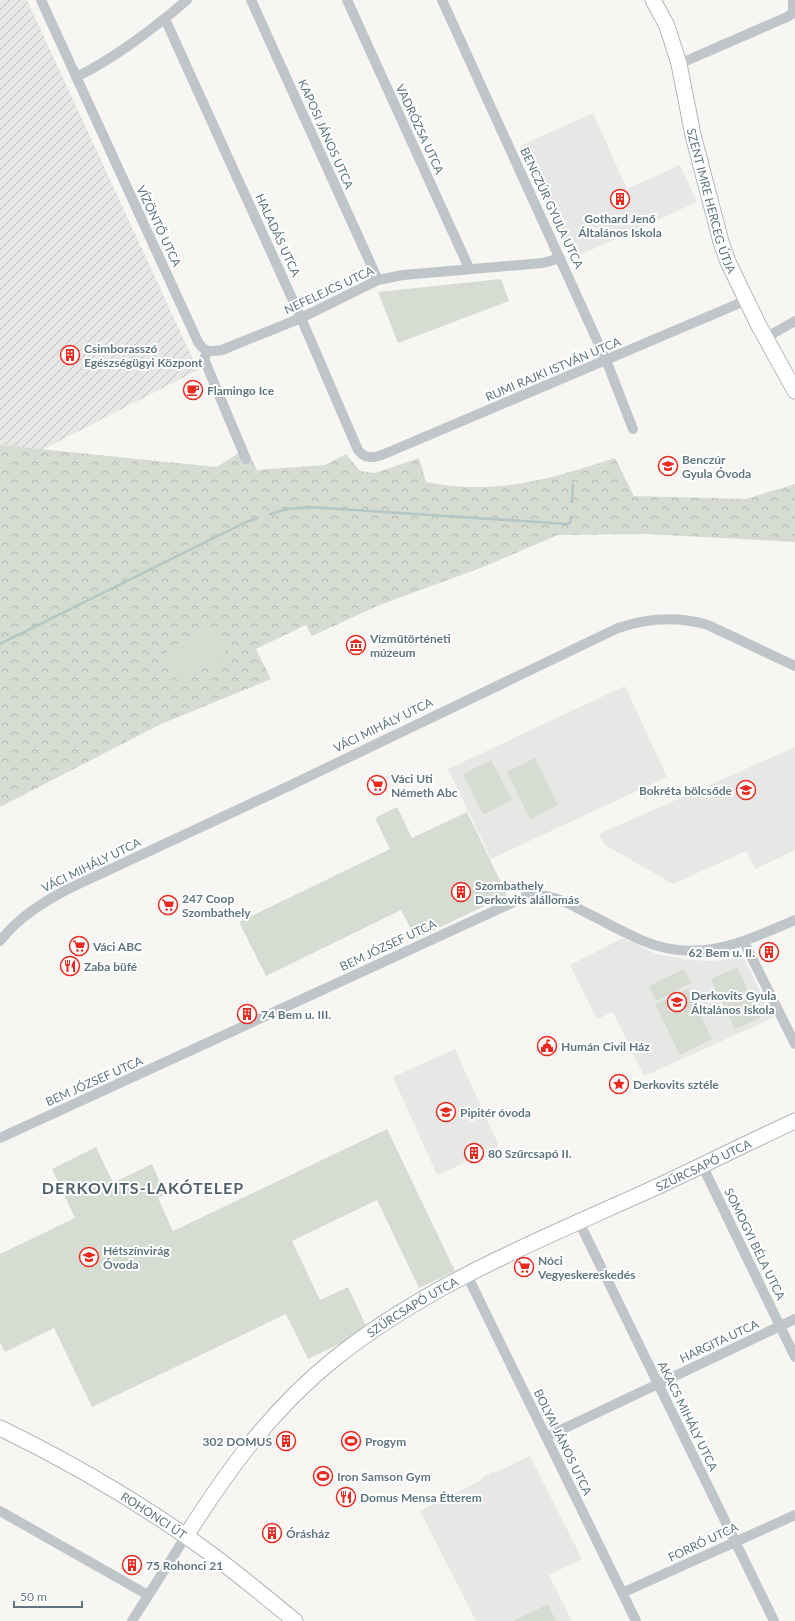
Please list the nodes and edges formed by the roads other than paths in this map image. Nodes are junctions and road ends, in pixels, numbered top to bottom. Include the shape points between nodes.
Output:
1 (52, 0) edge
2 (187, 0) edge
3 (251, 0) edge
4 (346, 0) edge
5 (442, 0) edge
6 (654, 0) edge
7 (793, 0) edge
8 (42, 2) edge
9 (165, 19) junction
10 (679, 64) junction
11 (76, 77) junction
12 (560, 258) junction
13 (469, 268) junction
14 (378, 280) junction
15 (747, 300) junction
16 (301, 318) junction
17 (795, 321) edge
18 (765, 338) junction
19 (208, 351) junction
20 (606, 360) junction
21 (795, 391) edge
22 (633, 429) dead end
23 (369, 458) joint
24 (246, 459) dead end
25 (795, 666) edge
26 (795, 920) edge
27 (0, 941) edge
28 (744, 942) junction
29 (795, 1044) edge
30 (795, 1121) edge
31 (0, 1138) edge
32 (702, 1165) junction
33 (579, 1222) junction
34 (467, 1275) junction
35 (795, 1319) edge
36 (780, 1326) junction
37 (795, 1357) edge
38 (658, 1384) junction
39 (0, 1428) edge
40 (546, 1437) junction
41 (0, 1511) edge
42 (795, 1515) edge
43 (186, 1536) junction
44 (735, 1542) junction
45 (622, 1594) junction
46 (148, 1595) junction
47 (135, 1620) edge
48 (295, 1621) edge
49 (636, 1621) edge
50 (774, 1621) edge

1 - 8 street
2 - 9 street
3 - 14 street, KAPOSI JÁNOS UTCA
4 - 13 street, VADRÓZSA UTCA
5 - 12 street, BENCZÚR GYULA UTCA
6 - 10 street, SZENT IMRE HERCEG ÚTJA via 667,26
7 - 10 street via 793,13 787,17
8 - 11 street, VÍZÖNTŐ UTCA
9 - 11 street via 102,63
9 - 16 street, HALADÁS UTCA
10 - 15 street, SZENT IMRE HERCEG ÚTJA via 693,135 721,242
11 - 19 street, VÍZÖNTŐ UTCA via 198,342
12 - 13 street, NEFELEJCS UTCA via 543,263
12 - 20 street, BENCZÚR GYULA UTCA
13 - 14 street, NEFELEJCS UTCA
14 - 16 street, NEFELEJCS UTCA
15 - 18 street, SZENT IMRE HERCEG ÚTJA
15 - 20 street, RUMI RAJKI ISTVÁN UTCA
16 - 19 street, NEFELEJCS UTCA via 222,350
16 - 23 street, HALADÁS UTCA via 358,450
17 - 18 street
18 - 21 street, SZENT IMRE HERCEG ÚTJA
19 - 24 street via 204,359
20 - 22 street, BENCZÚR GYULA UTCA
20 - 23 street, RUMI RAJKI ISTVÁN UTCA via 382,455
25 - 27 street, VÁCI MIHÁLY UTCA via 697,622 656,619 609,631 289,786 70,888 19,920
26 - 28 street, BEM JÓZSEF UTCA
28 - 29 street
28 - 31 street, BEM JÓZSEF UTCA via 708,950 674,950 642,940 557,898 541,894 527,896
30 - 32 street, SZŰRCSAPÓ UTCA
32 - 33 street, SZŰRCSAPÓ UTCA
32 - 36 street, SOMOGYI BÉLA UTCA
33 - 34 street, SZŰRCSAPÓ UTCA
33 - 38 street, AKACS MIHÁLY UTCA
34 - 40 street, BOLYAI JÁNOS UTCA
34 - 43 street, SZŰRCSAPÓ UTCA via 385,1323 338,1356 315,1376 246,1447
35 - 36 street, HARGITA UTCA
36 - 37 street, SOMOGYI BÉLA UTCA
36 - 38 street, HARGITA UTCA
38 - 40 street, HARGITA UTCA
38 - 44 street, AKACS MIHÁLY UTCA
39 - 43 street, ROHONCI ÚT via 84,1472
40 - 45 street, BOLYAI JÁNOS UTCA
41 - 46 street
42 - 44 street, FORRÓ UTCA
43 - 46 street, SZŰRCSAPÓ UTCA
43 - 48 street, ROHONCI ÚT
44 - 45 street, FORRÓ UTCA
44 - 50 street, AKACS MIHÁLY UTCA
45 - 49 street, BOLYAI JÁNOS UTCA
46 - 47 street, SZŰRCSAPÓ UTCA

